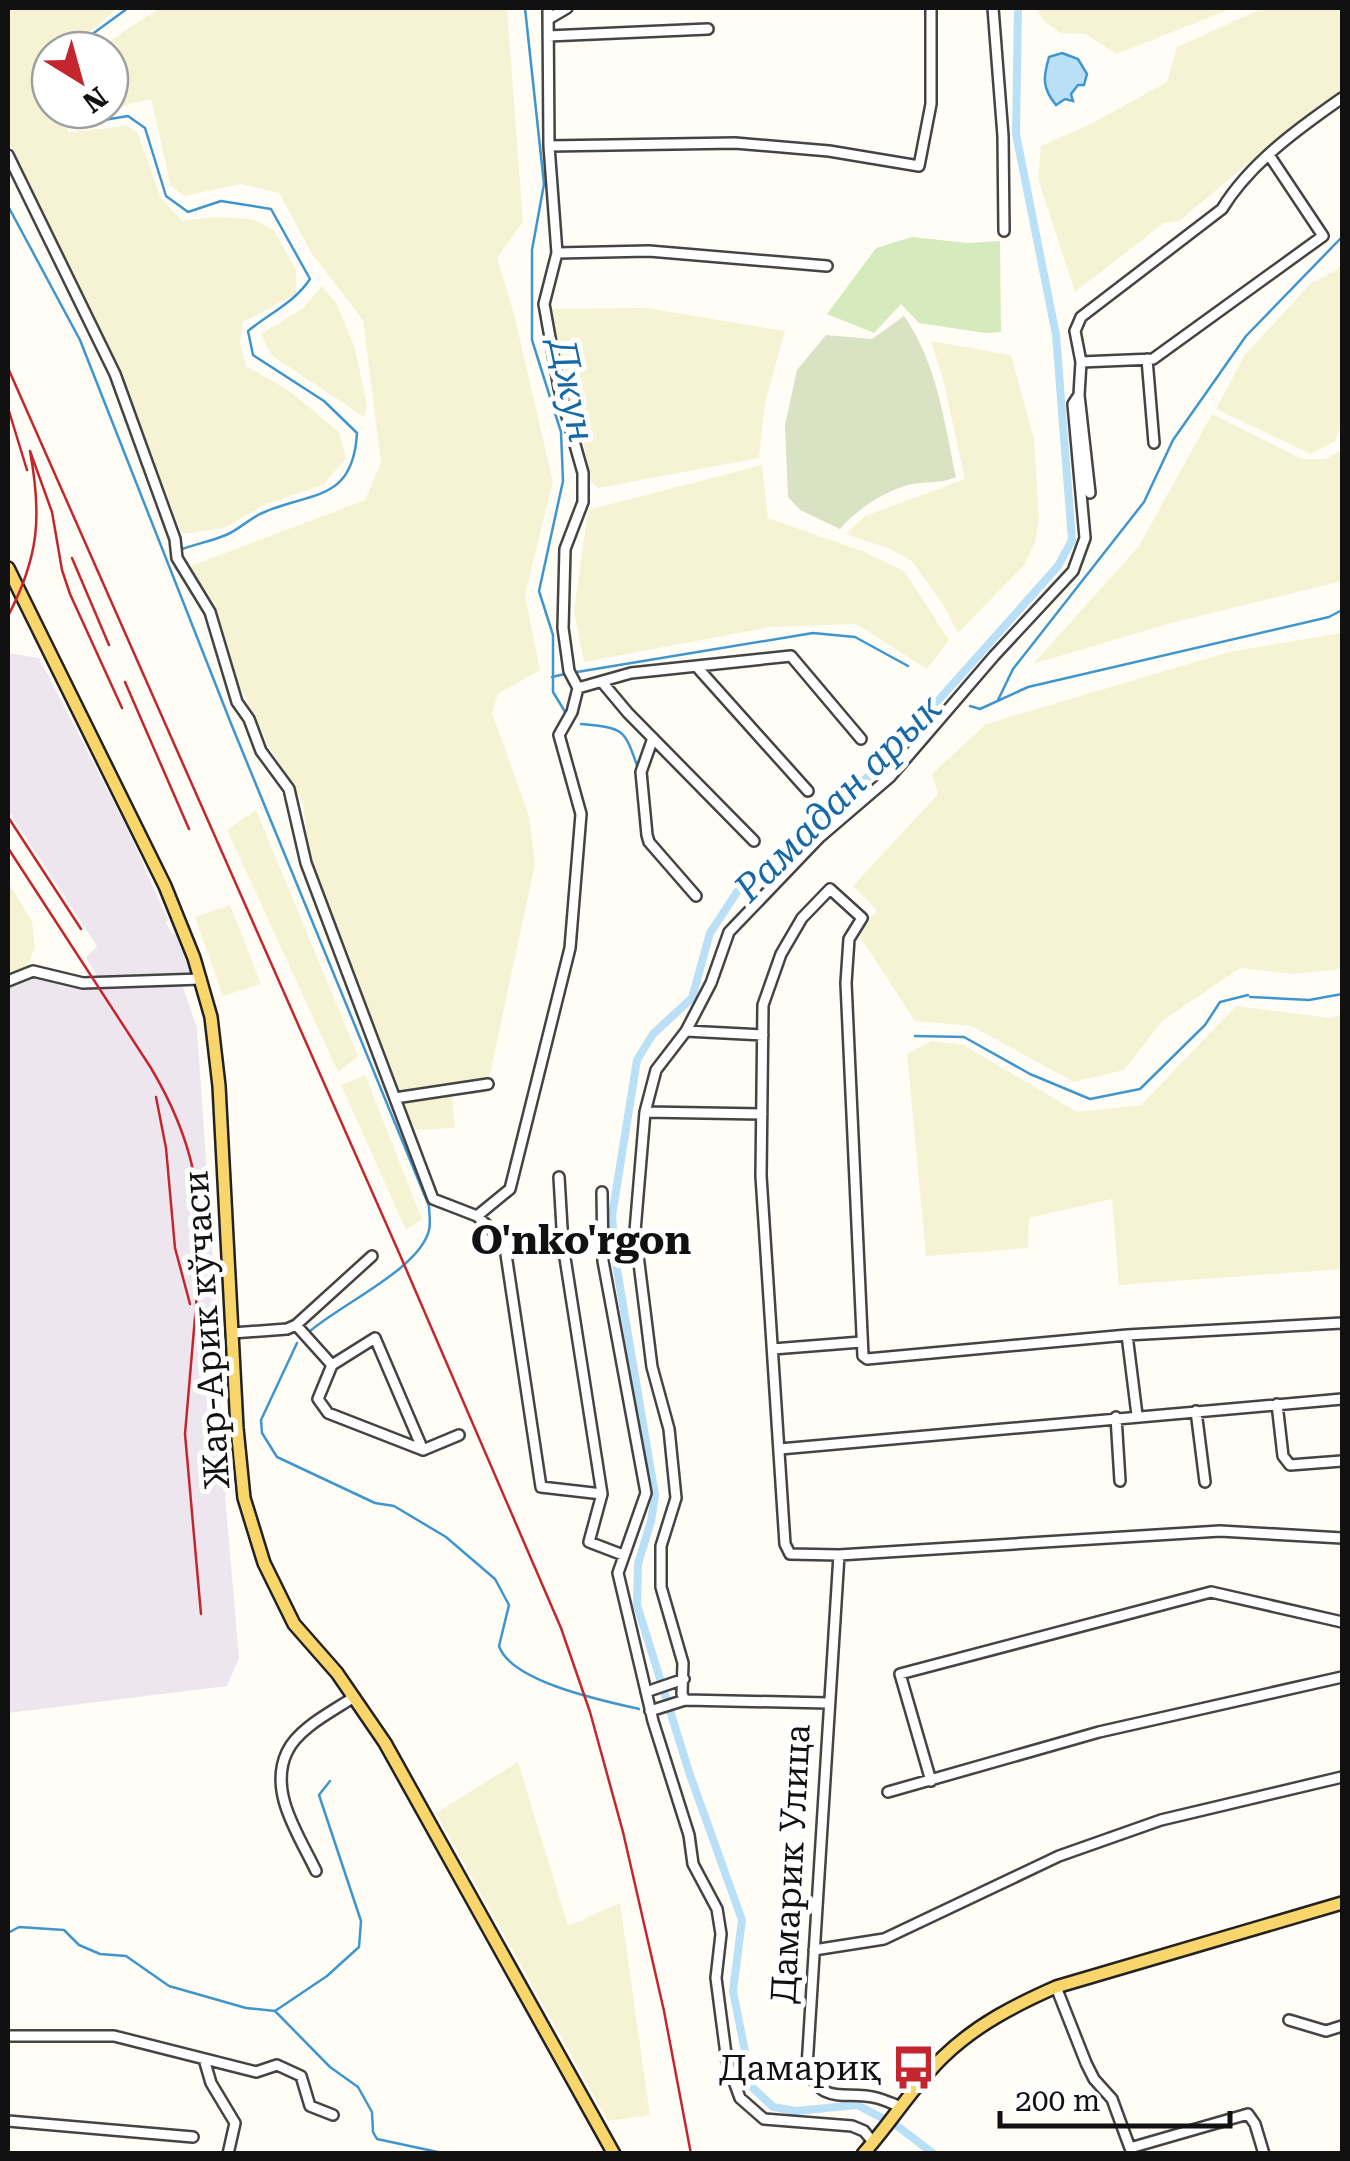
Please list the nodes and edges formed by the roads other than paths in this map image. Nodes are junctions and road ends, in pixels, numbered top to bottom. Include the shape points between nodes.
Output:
1 (567, 8) edge
2 (931, 8) edge
3 (993, 8) edge
4 (549, 13) edge
5 (708, 29) dead end
6 (548, 36) junction
7 (1342, 98) edge
8 (550, 146) junction
9 (8, 156) edge
10 (1269, 156) junction
11 (1004, 231) dead end
12 (557, 253) junction
13 (827, 266) dead end
14 (1147, 359) junction
15 (1081, 362) junction
16 (1079, 395) junction
17 (1154, 442) dead end
18 (1090, 492) dead end
19 (8, 568) edge
20 (696, 666) junction
21 (602, 682) junction
22 (578, 688) junction
23 (653, 738) junction
24 (861, 739) dead end
25 (808, 791) dead end
26 (754, 841) dead end
27 (696, 896) dead end
28 (200, 979) junction
29 (8, 981) edge
30 (686, 1031) junction
31 (763, 1035) junction
32 (488, 1084) dead end
33 (395, 1098) junction
34 (646, 1112) junction
35 (762, 1114) junction
36 (558, 1177) dead end
37 (602, 1192) dead end
38 (477, 1216) junction
39 (504, 1241) junction
40 (563, 1245) junction
41 (372, 1256) dead end
42 (1342, 1323) edge
43 (296, 1325) junction
44 (232, 1332) junction
45 (1127, 1335) junction
46 (862, 1342) junction
47 (773, 1349) junction
48 (332, 1365) junction
49 (1342, 1399) edge
50 (1277, 1404) junction
51 (1196, 1411) junction
52 (1137, 1415) junction
53 (1116, 1417) junction
54 (459, 1435) dead end
55 (780, 1449) junction
56 (423, 1450) junction
57 (1342, 1461) edge
58 (1120, 1481) dead end
59 (1205, 1482) dead end
60 (602, 1494) junction
61 (1342, 1538) edge
62 (623, 1555) junction
63 (839, 1555) junction
64 (1342, 1622) edge
65 (1342, 1677) edge
66 (684, 1679) junction
67 (646, 1692) junction
68 (354, 1697) junction
69 (685, 1700) junction
70 (828, 1703) junction
71 (650, 1711) junction
72 (1342, 1777) edge
73 (931, 1781) junction
74 (888, 1792) dead end
75 (316, 1871) dead end
76 (1342, 1903) edge
77 (814, 1950) junction
78 (1056, 1987) junction
79 (1289, 2020) dead end
80 (1342, 2026) edge
81 (8, 2036) edge
82 (204, 2059) junction
83 (898, 2110) junction
84 (333, 2115) dead end
85 (8, 2122) edge
86 (194, 2137) dead end
87 (873, 2142) junction
88 (228, 2154) edge
89 (614, 2154) edge
90 (862, 2154) edge
91 (1264, 2154) edge

1 - 4 street
2 - 8 street via 931,104 919,166 736,143
3 - 11 street
4 - 6 street
5 - 6 street
6 - 8 street
7 - 10 street
8 - 12 street
9 - 33 street via 115,374 176,552 210,612 237,702 289,789 306,864
10 - 14 street via 1324,236
10 - 15 street via 1222,209 1081,316 1075,331
12 - 13 street via 650,252
12 - 22 street via 544,304 583,473 584,502 564,569 563,628
14 - 15 street
14 - 17 street
15 - 16 street
16 - 18 street
16 - 30 street via 1073,404 1084,538 1073,571 890,777 729,932
19 - 28 main road, Жар-Арик кўчаси via 165,886
20 - 21 street
20 - 24 street via 791,656
20 - 25 street
21 - 22 street
21 - 23 street
22 - 38 street via 559,735 581,814 570,948 510,1189
23 - 26 street
23 - 27 street via 641,772 647,835
28 - 29 street via 84,983 33,971
28 - 44 main road, Жар-Арик кўчаси via 217,1052
30 - 31 street
30 - 34 street via 656,1070
31 - 35 street
31 - 46 street via 763,1005 781,954 802,918 832,890 862,918 850,939 846,983
32 - 33 street
33 - 38 street via 433,1199
34 - 35 street
34 - 66 street via 636,1232 676,1498 662,1546 661,1588
35 - 47 street
36 - 40 street
37 - 62 street via 602,1261 646,1493
38 - 39 street
39 - 40 street
39 - 60 street via 541,1487
40 - 60 street
41 - 43 street
42 - 45 street
43 - 44 street
43 - 48 street
44 - 68 main road, Жар-Арик кўчаси via 244,1498 260,1552 294,1624
45 - 46 street via 867,1359
45 - 52 street
46 - 47 street
47 - 55 street
48 - 56 street via 318,1398 328,1413
48 - 56 street via 376,1338
49 - 50 street
50 - 51 street
50 - 57 street via 1290,1465
51 - 52 street
51 - 59 street
52 - 53 street
53 - 55 street
53 - 58 street
54 - 56 street
55 - 63 street via 790,1554
60 - 62 street via 589,1542
61 - 63 street via 1220,1532
62 - 67 street via 618,1573
63 - 70 street, Дамарик Улица
64 - 73 street via 1211,1592 900,1674
65 - 73 street via 1099,1732
66 - 67 street
66 - 69 street
67 - 71 street
68 - 75 street via 287,1750 281,1777 282,1800
68 - 89 main road, Жар-Арик кўчаси via 386,1743
69 - 70 street
69 - 71 street
70 - 77 street, Дамарик Улица
71 - 87 street via 693,1864 717,1909 716,1978 727,2062 740,2098 764,2119 852,2126
72 - 77 street via 1161,1820 1059,1856 884,1939
73 - 74 street
76 - 78 main road
77 - 83 street, Дамарик Улица via 807,2067 812,2081 832,2095 876,2097
78 - 83 main road via 973,2031
78 - 91 street via 1130,2148 1248,2114
79 - 80 street via 1326,2032
81 - 82 street via 114,2036
82 - 84 street via 256,2072 277,2065 301,2076 310,2106
82 - 88 street via 235,2123
83 - 87 main road
85 - 86 street
87 - 90 main road

